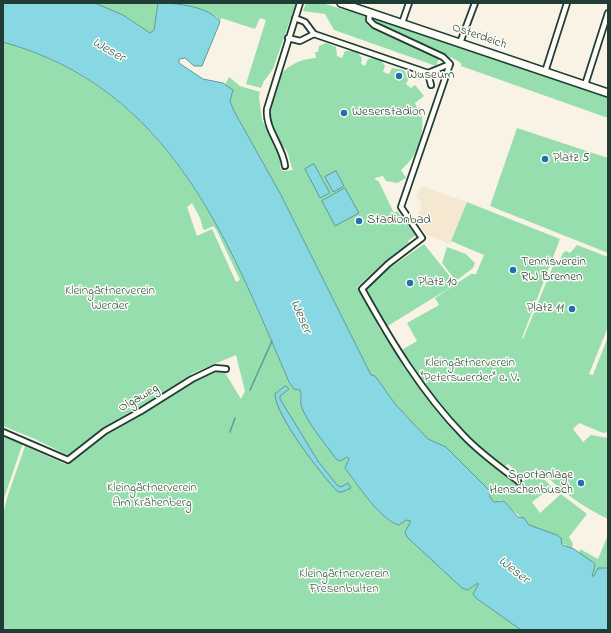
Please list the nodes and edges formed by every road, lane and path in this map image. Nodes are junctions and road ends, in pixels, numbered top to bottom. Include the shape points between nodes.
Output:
1 (300, 3) edge
2 (341, 3) edge
3 (409, 3) edge
4 (475, 3) edge
5 (567, 3) edge
6 (362, 6) edge
7 (370, 12) junction
8 (608, 13) edge
9 (295, 18) junction
10 (402, 24) junction
11 (314, 34) junction
12 (288, 38) junction
13 (460, 43) junction
14 (450, 64) junction
15 (544, 72) junction
16 (428, 73) junction
17 (431, 85) dead end
18 (585, 85) junction
19 (608, 93) edge
20 (285, 166) dead end
21 (226, 369) dead end
22 (3, 432) edge
23 (518, 481) dead end

1 - 9 street
2 - 6 main road, Osterdeich
3 - 10 street
4 - 13 street
5 - 15 street
6 - 7 main road, Osterdeich
7 - 10 main road, Osterdeich
7 - 14 street via 369,20 374,25 443,57
8 - 18 street
9 - 11 street via 305,22
9 - 12 street
10 - 13 main road, Osterdeich
11 - 12 street via 300,41
11 - 16 street
12 - 20 street via 266,114 268,125 284,156
13 - 15 main road, Osterdeich
14 - 16 street
14 - 23 street via 400,207 422,238 388,264 362,289 395,346 441,410 464,436
15 - 18 main road, Osterdeich
16 - 17 street
18 - 19 main road, Osterdeich
21 - 22 street, Olgaweg via 215,368 192,379 105,431 68,460

